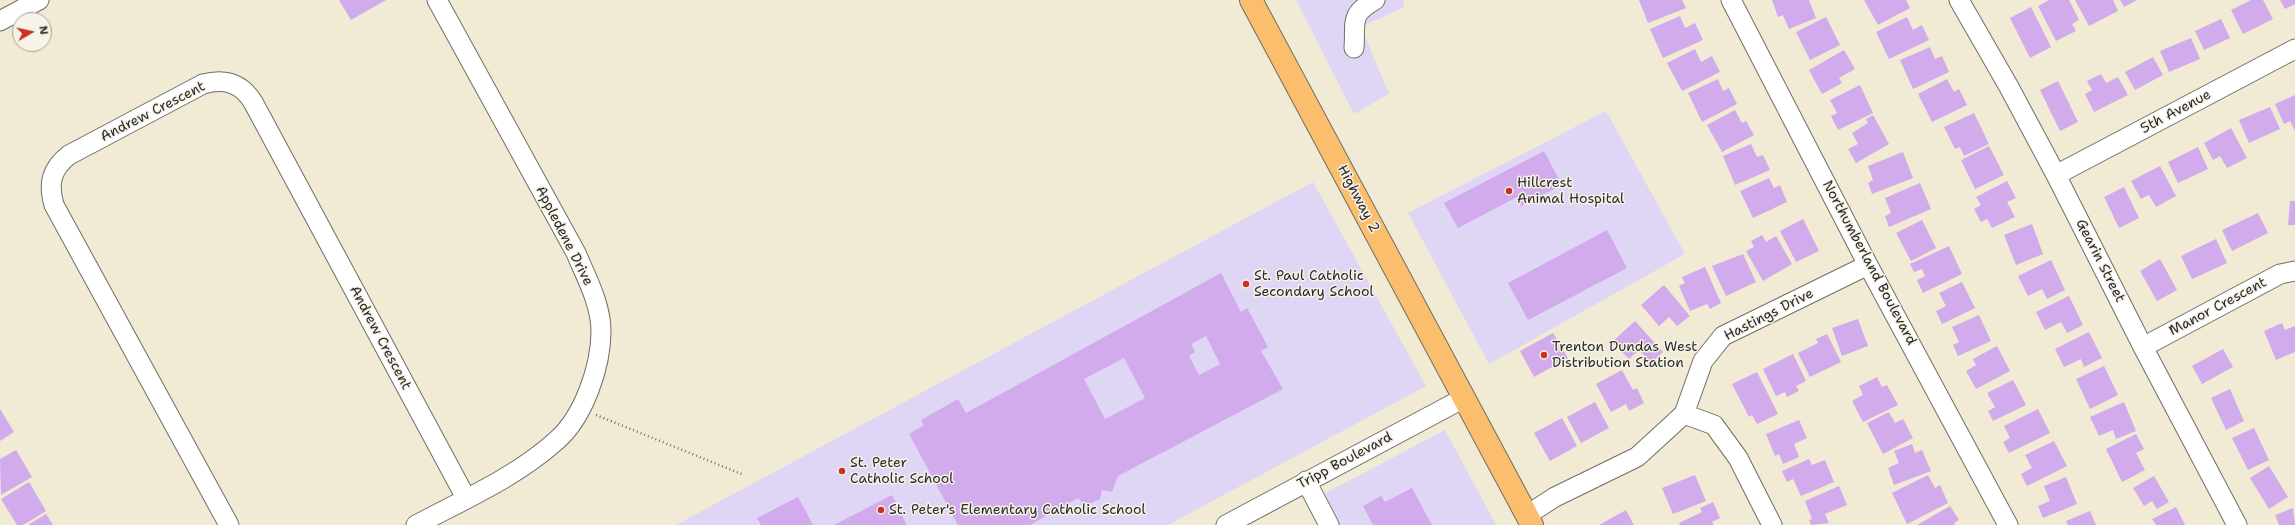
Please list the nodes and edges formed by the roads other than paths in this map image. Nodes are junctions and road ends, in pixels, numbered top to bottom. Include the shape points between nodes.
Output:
1 (39, 0) edge
2 (437, 0) edge
3 (1251, 0) edge
4 (1375, 0) edge
5 (1731, 0) edge
6 (1958, 0) edge
7 (0, 21) edge
8 (1354, 48) dead end
9 (2295, 49) edge
10 (2056, 175) junction
11 (1868, 265) junction
12 (2295, 271) edge
13 (2143, 347) junction
14 (1464, 398) junction
15 (1684, 414) junction
16 (1306, 481) junction
17 (466, 498) junction
18 (1529, 520) edge
19 (229, 525) edge
20 (416, 525) edge
21 (1226, 525) edge
22 (1329, 525) edge
23 (1772, 525) edge
24 (2008, 525) edge
25 (2237, 525) edge

1 - 7 street
2 - 17 street, Appledene Drive via 576,253 592,290 601,330 596,370 581,409 557,440 517,470
3 - 14 main road, Highway 2
4 - 8 street via 1357,13
5 - 11 street, Northumberland Boulevard
6 - 10 street, Gearin Street
9 - 10 street, 5th Avenue
10 - 13 street, Gearin Street
11 - 15 street, Hastings Drive via 1724,336 1703,361
11 - 24 street, Northumberland Boulevard
12 - 13 street, Manor Crescent via 2280,274
13 - 25 street, Gearin Street
14 - 16 street, Tripp Boulevard
14 - 18 main road, Highway 2
15 - 18 street, Hastings Drive via 1637,457 1555,497
15 - 23 street via 1714,425 1738,458
16 - 21 street, Tripp Boulevard
16 - 22 street
17 - 19 street, Andrew Crescent via 253,102 237,85 226,81 214,81 203,84 69,155 53,172 50,193 54,205
17 - 20 street, Appledene Drive

